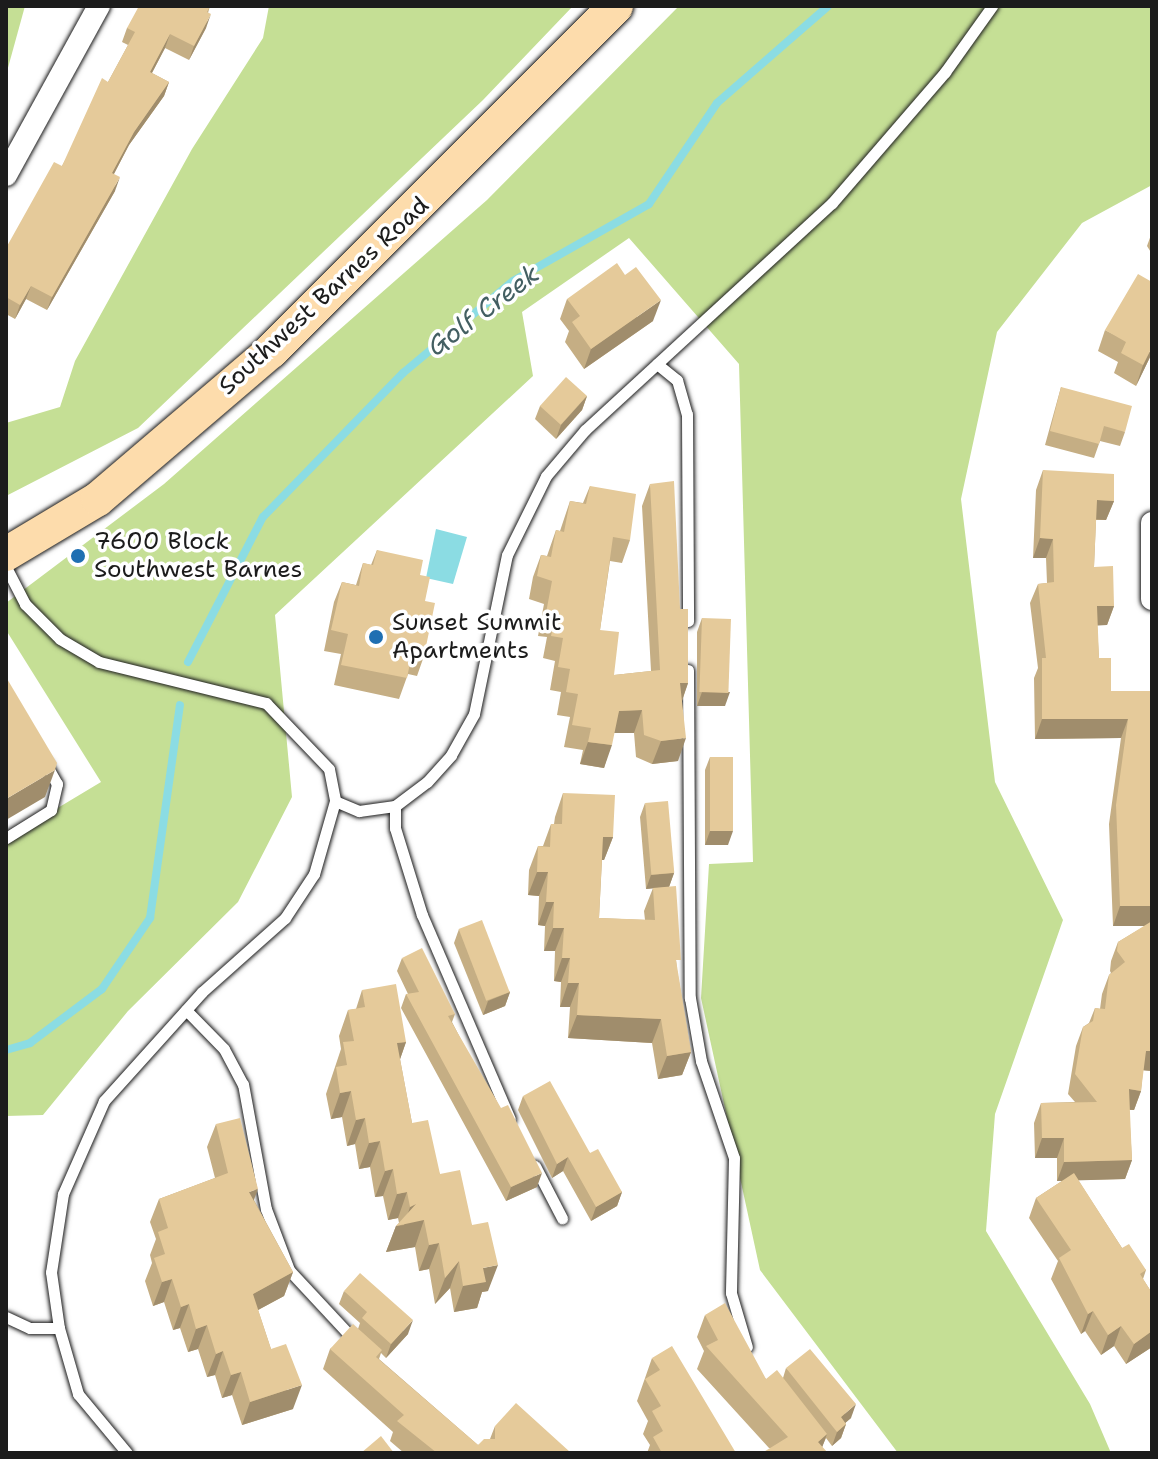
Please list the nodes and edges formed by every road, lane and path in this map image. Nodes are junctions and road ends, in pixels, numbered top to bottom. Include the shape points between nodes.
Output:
1 (99, 6) edge
2 (616, 6) edge
3 (992, 6) edge
4 (6, 175) edge
5 (657, 364) junction
6 (1152, 523) edge
7 (6, 554) edge
8 (6, 567) edge
9 (1152, 599) edge
10 (688, 635) edge
11 (688, 651) edge
12 (42, 756) edge
13 (335, 801) junction
14 (395, 806) junction
15 (6, 838) edge
16 (186, 1010) junction
17 (518, 1134) edge
18 (525, 1148) edge
19 (562, 1218) dead end
20 (6, 1317) edge
21 (59, 1328) junction
22 (363, 1348) edge
23 (757, 1365) edge
24 (127, 1453) edge

1 - 4 street
2 - 7 main road, Southwest Barnes Road via 271,351 98,499
3 - 5 lane via 945,72 832,203
5 - 10 lane via 677,380 687,414
5 - 14 lane via 585,430 546,476 507,555 474,714 443,764
6 - 9 street
8 - 13 lane via 25,604 60,639 99,662 266,703 329,769
11 - 23 lane via 690,998 701,1061 731,1137 737,1182 731,1293
12 - 15 lane via 57,784 51,810
13 - 14 lane via 359,811
13 - 16 lane via 314,874 285,918
14 - 17 lane via 395,828 422,915
16 - 21 lane via 104,1101 78,1150 63,1194 51,1272
16 - 22 lane via 224,1049 243,1084 266,1209 289,1270
18 - 19 lane
20 - 21 lane via 30,1328
21 - 24 lane via 78,1394

